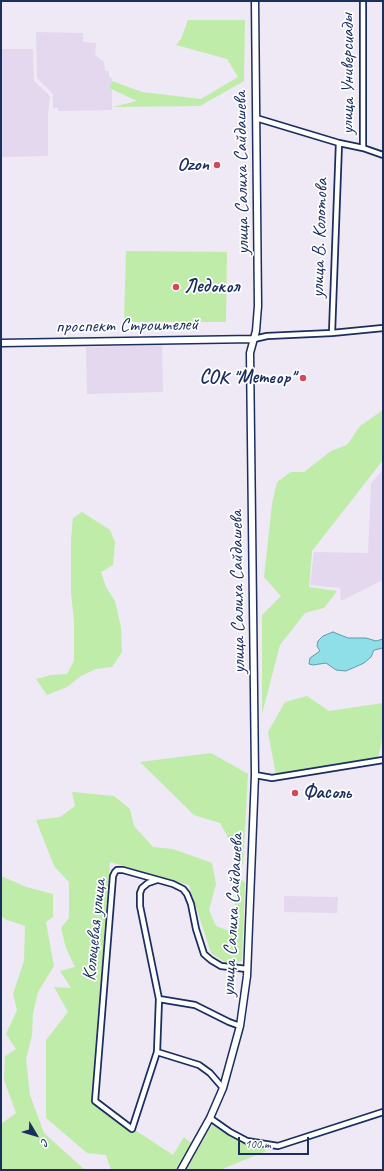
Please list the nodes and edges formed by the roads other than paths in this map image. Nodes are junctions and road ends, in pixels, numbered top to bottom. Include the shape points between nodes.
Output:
1 (255, 1) edge
2 (363, 1) edge
3 (256, 118) junction
4 (339, 144) junction
5 (363, 148) junction
6 (383, 155) edge
7 (383, 328) edge
8 (332, 333) junction
9 (254, 339) junction
10 (1, 342) edge
11 (383, 760) edge
12 (255, 775) junction
13 (157, 880) junction
14 (247, 969) junction
15 (160, 999) junction
16 (240, 1026) junction
17 (157, 1052) junction
18 (223, 1088) junction
19 (383, 1112) edge
20 (210, 1118) junction
21 (181, 1170) edge

1 - 3 street, улица Салиха Сайдашева
2 - 5 street, улица Универсиады
3 - 4 street
3 - 9 street, улица Салиха Сайдашева via 258,320
4 - 5 street
4 - 8 street, улица В. Колотова
5 - 6 street
7 - 8 street
8 - 9 street
9 - 10 street, проспект Строителей
9 - 12 street, улица Салиха Сайдашева via 250,353
11 - 12 street via 272,778
12 - 14 street, улица Салиха Сайдашева
13 - 14 street, Кольцевая улица via 173,884 187,894 204,954 221,966
13 - 15 street via 142,888 140,906
13 - 17 street, Кольцевая улица via 123,870 117,870 113,876 96,1101 132,1129
14 - 16 street, улица Салиха Сайдашева
15 - 16 street via 195,1005
15 - 17 street
16 - 18 street, улица Салиха Сайдашева
17 - 18 street via 199,1065
18 - 20 street, улица Салиха Сайдашева
19 - 20 street via 278,1146 247,1140
20 - 21 street, улица Салиха Сайдашева

